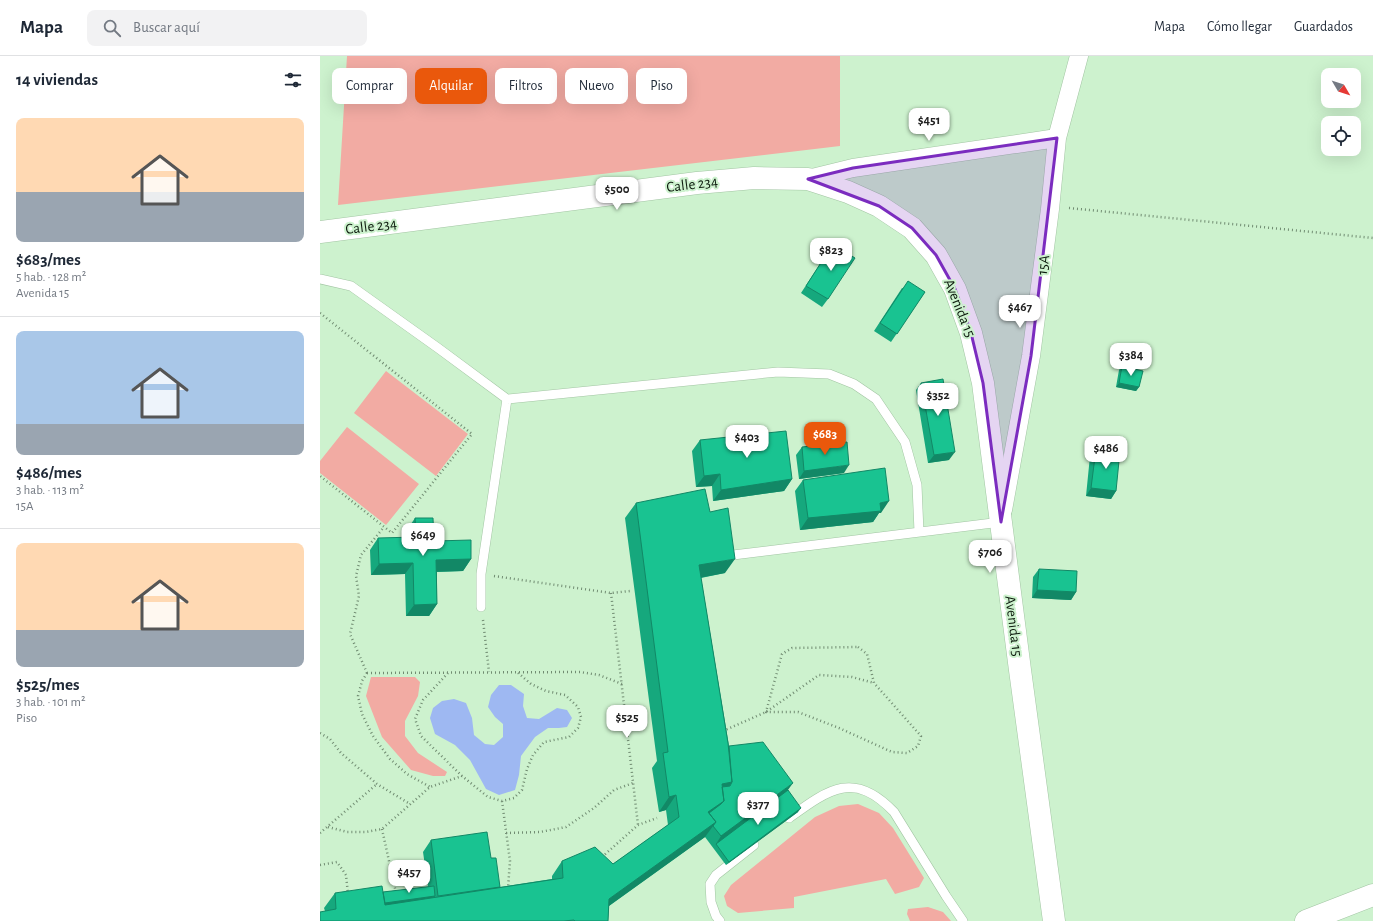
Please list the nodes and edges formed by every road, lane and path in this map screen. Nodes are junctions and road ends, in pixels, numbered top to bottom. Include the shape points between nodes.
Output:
1 (1079, 56) edge
2 (1057, 138) junction
3 (808, 179) junction
4 (1050, 209) junction
5 (912, 228) joint
6 (320, 232) edge
7 (1373, 238) edge
8 (320, 279) edge
9 (320, 313) edge
10 (507, 399) junction
11 (320, 476) edge
12 (1001, 522) junction
13 (384, 527) junction
14 (919, 532) junction
15 (733, 555) edge
16 (481, 574) junction
17 (630, 591) dead end
18 (611, 593) junction
19 (481, 607) joint
20 (490, 672) junction
21 (517, 672) junction
22 (367, 673) junction
23 (448, 673) junction
24 (874, 683) junction
25 (622, 684) junction
26 (766, 712) junction
27 (720, 732) edge
28 (320, 733) edge
29 (462, 776) junction
30 (633, 783) junction
31 (377, 784) junction
32 (430, 787) junction
33 (502, 801) junction
34 (410, 804) junction
35 (657, 818) dead end
36 (638, 825) junction
37 (780, 825) edge
38 (328, 827) junction
39 (382, 829) junction
40 (320, 833) edge
41 (506, 833) junction
42 (762, 839) edge
43 (596, 862) edge
44 (320, 865) edge
45 (515, 887) edge
46 (508, 888) junction
47 (502, 889) edge
48 (507, 894) edge
49 (1373, 896) edge
50 (349, 897) edge
51 (397, 898) edge
52 (720, 921) edge
53 (963, 921) edge
54 (1054, 921) edge
55 (1306, 921) edge

1 - 2 street, 15A
2 - 3 street via 853,168
2 - 4 street, 15A
3 - 5 street, Calle 234 via 848,192 878,206
3 - 6 street, Calle 234 via 754,178 698,183
4 - 7 path via 1065,208
4 - 12 street, 15A via 1031,356
5 - 12 street, Avenida 15 via 936,255 955,289 971,333 983,383
8 - 10 lane via 351,286
9 - 13 path via 472,434 392,533
10 - 14 lane via 778,372 829,374 854,384 876,399 905,442 917,485
10 - 16 lane
11 - 13 path
12 - 14 lane
12 - 54 street, Avenida 15
13 - 22 path via 361,555 356,576 359,596 350,634
14 - 15 lane
16 - 18 path
16 - 19 lane
17 - 18 path
18 - 25 path
19 - 20 path
20 - 21 path
20 - 23 path
21 - 25 path via 580,672 599,675
21 - 33 path via 531,684 546,691 566,695 578,707 581,717 578,728 569,737 544,742 533,755 522,790 514,798
22 - 23 path
22 - 32 path via 358,696 362,714 373,736 390,758 407,774
23 - 29 path via 423,700 415,719 421,736
24 - 26 path via 852,677 819,675
24 - 26 path via 867,654 858,647 792,648 782,654
24 - 26 path via 921,736 918,746 907,753 892,752 798,712
25 - 30 path
26 - 27 path
28 - 31 path via 330,739 341,753
29 - 32 path
29 - 33 path via 488,797
30 - 36 path
30 - 41 path via 614,790 594,808 566,826 540,832
31 - 34 path
31 - 38 path
32 - 34 path
33 - 41 path
34 - 39 path
35 - 36 path
36 - 43 path
37 - 53 lane via 825,794 840,788 853,787 871,793 894,812
38 - 39 path via 347,832
38 - 40 path
39 - 51 path
41 - 46 path via 510,861
42 - 52 lane via 716,874 710,884 712,902
44 - 50 path via 337,862 346,875
45 - 46 path
46 - 47 path
46 - 48 path
49 - 55 street

